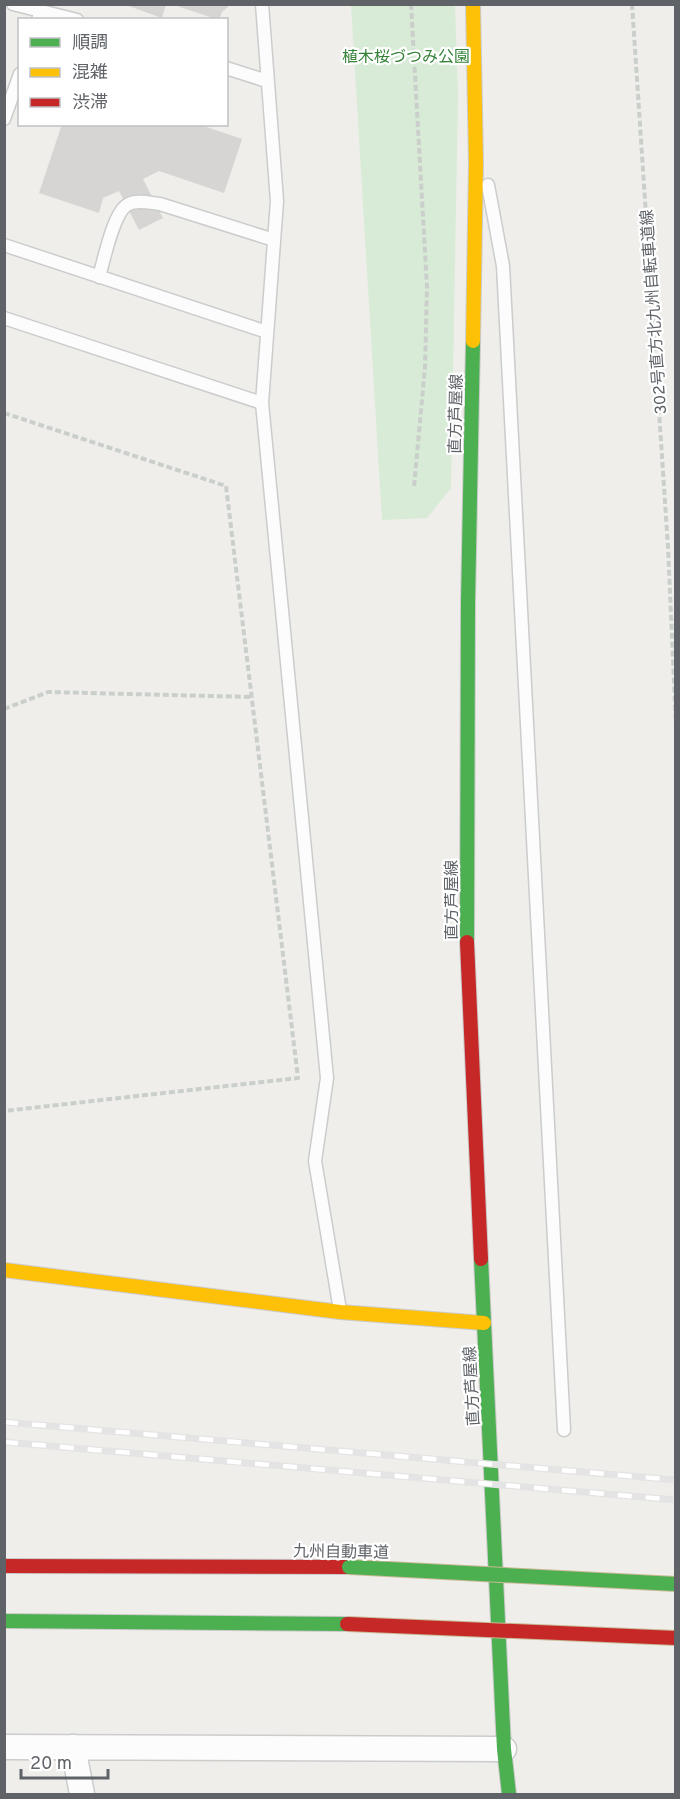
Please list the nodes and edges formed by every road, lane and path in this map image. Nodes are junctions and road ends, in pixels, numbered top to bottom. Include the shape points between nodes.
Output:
1 (13, 4) edge
2 (262, 4) edge
3 (411, 4) edge
4 (473, 4) edge
5 (632, 4) edge
6 (39, 15) edge
7 (62, 18) edge
8 (228, 69) edge
9 (18, 80) edge
10 (267, 81) junction
11 (4, 119) edge
12 (476, 163) junction
13 (274, 240) junction
14 (4, 245) edge
15 (99, 277) junction
16 (4, 318) edge
17 (267, 332) junction
18 (262, 404) junction
19 (4, 413) edge
20 (414, 487) dead end
21 (252, 697) junction
22 (4, 709) edge
23 (675, 727) edge
24 (4, 1111) edge
25 (4, 1270) edge
26 (340, 1312) junction
27 (484, 1323) junction
28 (564, 1430) dead end
29 (4, 1566) edge
30 (675, 1584) edge
31 (4, 1621) edge
32 (675, 1638) edge
33 (4, 1747) edge
34 (73, 1747) junction
35 (504, 1749) junction
36 (82, 1794) edge
37 (509, 1794) edge

1 - 6 lane
2 - 10 lane
3 - 20 path via 427,287 425,367
4 - 12 main road, 直方芦屋線
5 - 23 path, 302号直方北九州自転車道線 via 668,547
6 - 7 lane
8 - 10 lane
9 - 11 lane
10 - 13 lane via 277,201
12 - 27 main road, 直方芦屋線 via 466,926
12 - 28 lane via 490,191 503,266
13 - 15 lane via 160,204 128,204 119,213
13 - 17 lane
14 - 15 lane
15 - 17 lane
16 - 18 lane
17 - 18 lane
18 - 26 lane via 327,1078 315,1161
19 - 21 path via 226,486
21 - 22 path via 48,692
21 - 24 path via 298,1077
25 - 26 main road
26 - 27 main road
27 - 35 main road, 直方芦屋線
29 - 30 main road, 九州自動車道, bridge via 349,1567
31 - 32 main road, bridge via 347,1624
33 - 34 street
34 - 35 street
34 - 36 street
35 - 37 main road, 直方芦屋線

